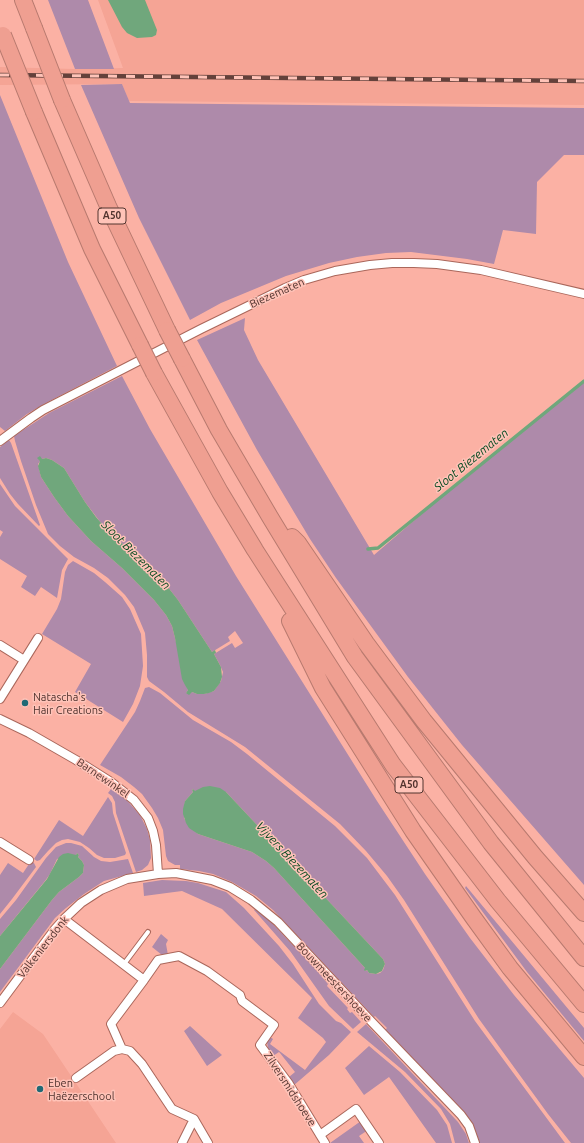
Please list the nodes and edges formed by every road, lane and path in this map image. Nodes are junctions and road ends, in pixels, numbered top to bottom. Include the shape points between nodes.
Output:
1 (23, 0) edge
2 (1, 32) edge
3 (584, 294) edge
4 (0, 441) edge
5 (270, 517) junction
6 (255, 550) junction
7 (38, 638) dead end
8 (0, 645) edge
9 (24, 660) junction
10 (0, 699) edge
11 (0, 718) edge
12 (0, 842) edge
13 (29, 860) dead end
14 (158, 874) junction
15 (584, 913) edge
16 (64, 919) junction
17 (148, 932) dead end
18 (584, 958) edge
19 (124, 964) junction
20 (144, 980) junction
21 (0, 1003) edge
22 (584, 1004) edge
23 (122, 1049) junction
24 (584, 1057) edge
25 (76, 1078) dead end
26 (194, 1119) junction
27 (320, 1135) junction
28 (182, 1143) edge
29 (208, 1143) edge
30 (325, 1143) edge
31 (379, 1143) edge
32 (475, 1143) edge

1 - 5 highway, A50, bridge via 62,100 108,206 167,330 219,430
2 - 6 highway, A50, bridge via 92,249 154,373
3 - 4 street, Biezematen via 481,270 436,264 392,263 336,271 285,288 201,329 43,410
5 - 15 highway, A50 via 298,543 366,643 424,721
5 - 18 highway, A50 via 355,657 491,843
6 - 22 highway, A50 via 393,765 498,901
6 - 24 highway, A50 via 323,688 413,831 510,968
7 - 9 street
8 - 9 street
9 - 10 street
11 - 14 street, Barnewinkel via 76,760 134,800 148,818 153,831
12 - 13 street
14 - 16 street, Valkeniersdonk via 128,879 110,886 81,903
14 - 32 street, Bouwmeestershoeve via 176,873 212,880 230,887 265,910 461,1115 469,1126
16 - 19 street
16 - 21 street, Valkeniersdonk
17 - 19 lane
19 - 20 street
20 - 23 street via 111,1024
20 - 27 street, Zilversmidshoeve via 158,960 179,956 207,971 240,995 242,1001 274,1025 260,1044 289,1084
23 - 25 street via 114,1051
23 - 26 street via 130,1051 142,1064 172,1109
26 - 28 street
26 - 29 street
27 - 30 street, Zilversmidshoeve
27 - 31 street, Zilversmidshoeve via 356,1109

